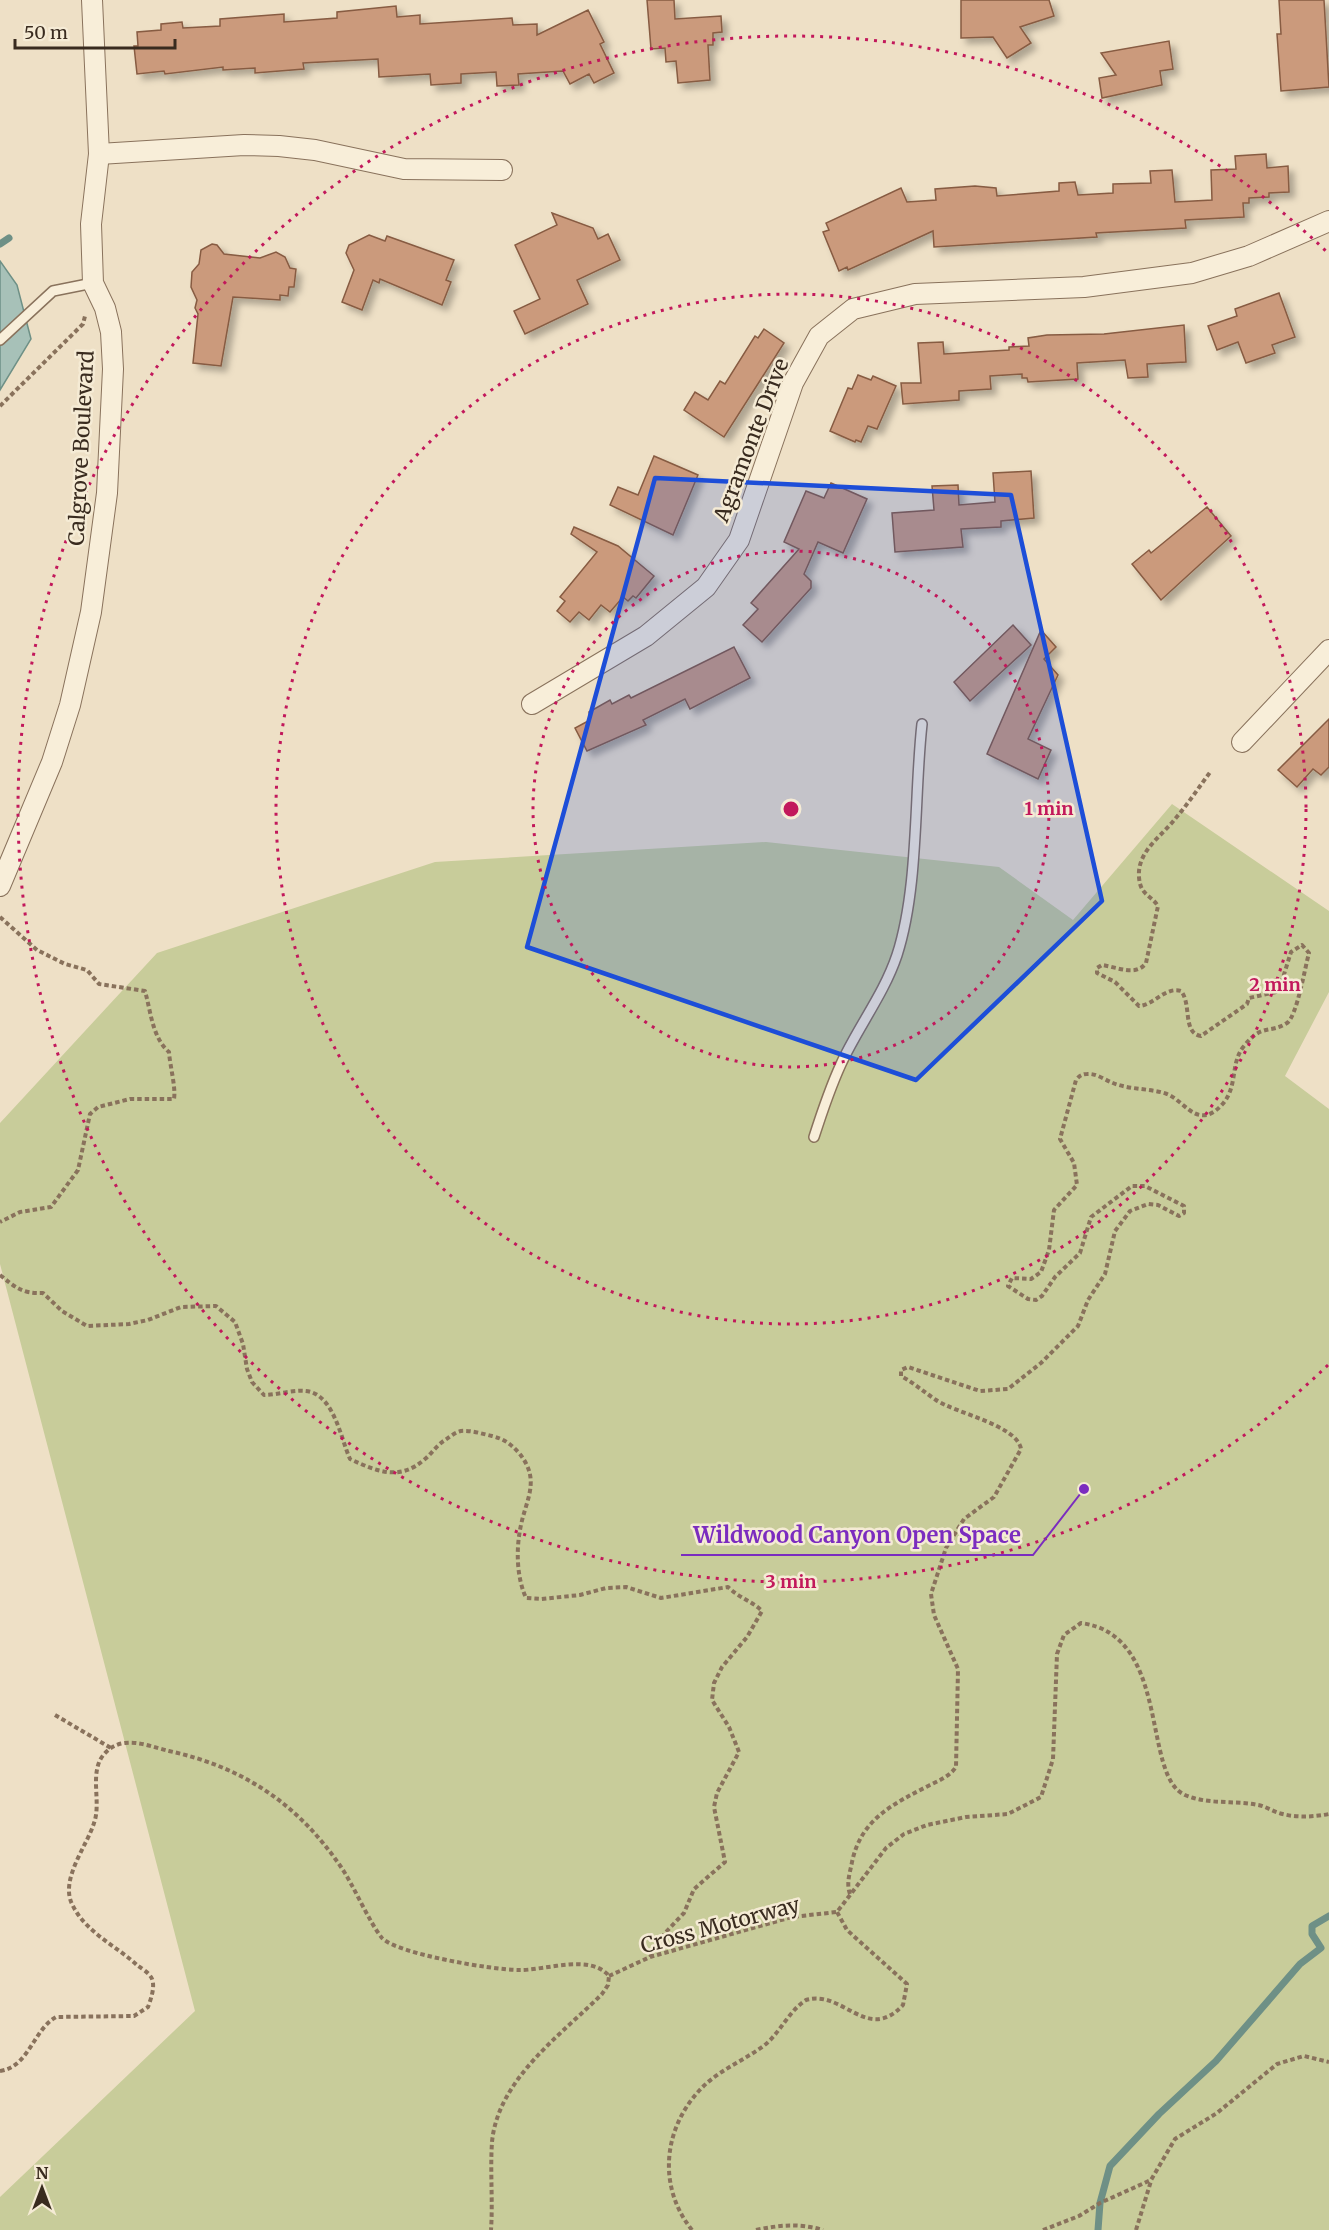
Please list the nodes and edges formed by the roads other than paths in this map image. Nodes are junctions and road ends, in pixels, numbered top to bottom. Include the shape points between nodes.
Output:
1 (92, 0) edge
2 (99, 154) junction
3 (502, 170) dead end
4 (1329, 221) edge
5 (93, 283) junction
6 (0, 340) edge
7 (1329, 650) edge
8 (532, 704) dead end
9 (922, 724) dead end
10 (1242, 742) dead end
11 (0, 886) edge
12 (814, 1137) dead end

1 - 2 street, Calgrove Boulevard
2 - 3 street via 279,146 404,169
2 - 5 street, Calgrove Boulevard via 91,224
4 - 8 street, Agramonte Drive via 1250,256 1192,273 1084,287 915,294 853,309 819,336 793,383 739,540 706,587 646,636
5 - 6 lane via 53,291
5 - 11 street, Calgrove Boulevard via 111,332 113,369 107,493 92,612 52,762
7 - 10 street
9 - 12 lane via 911,875 897,953 881,992 842,1063

